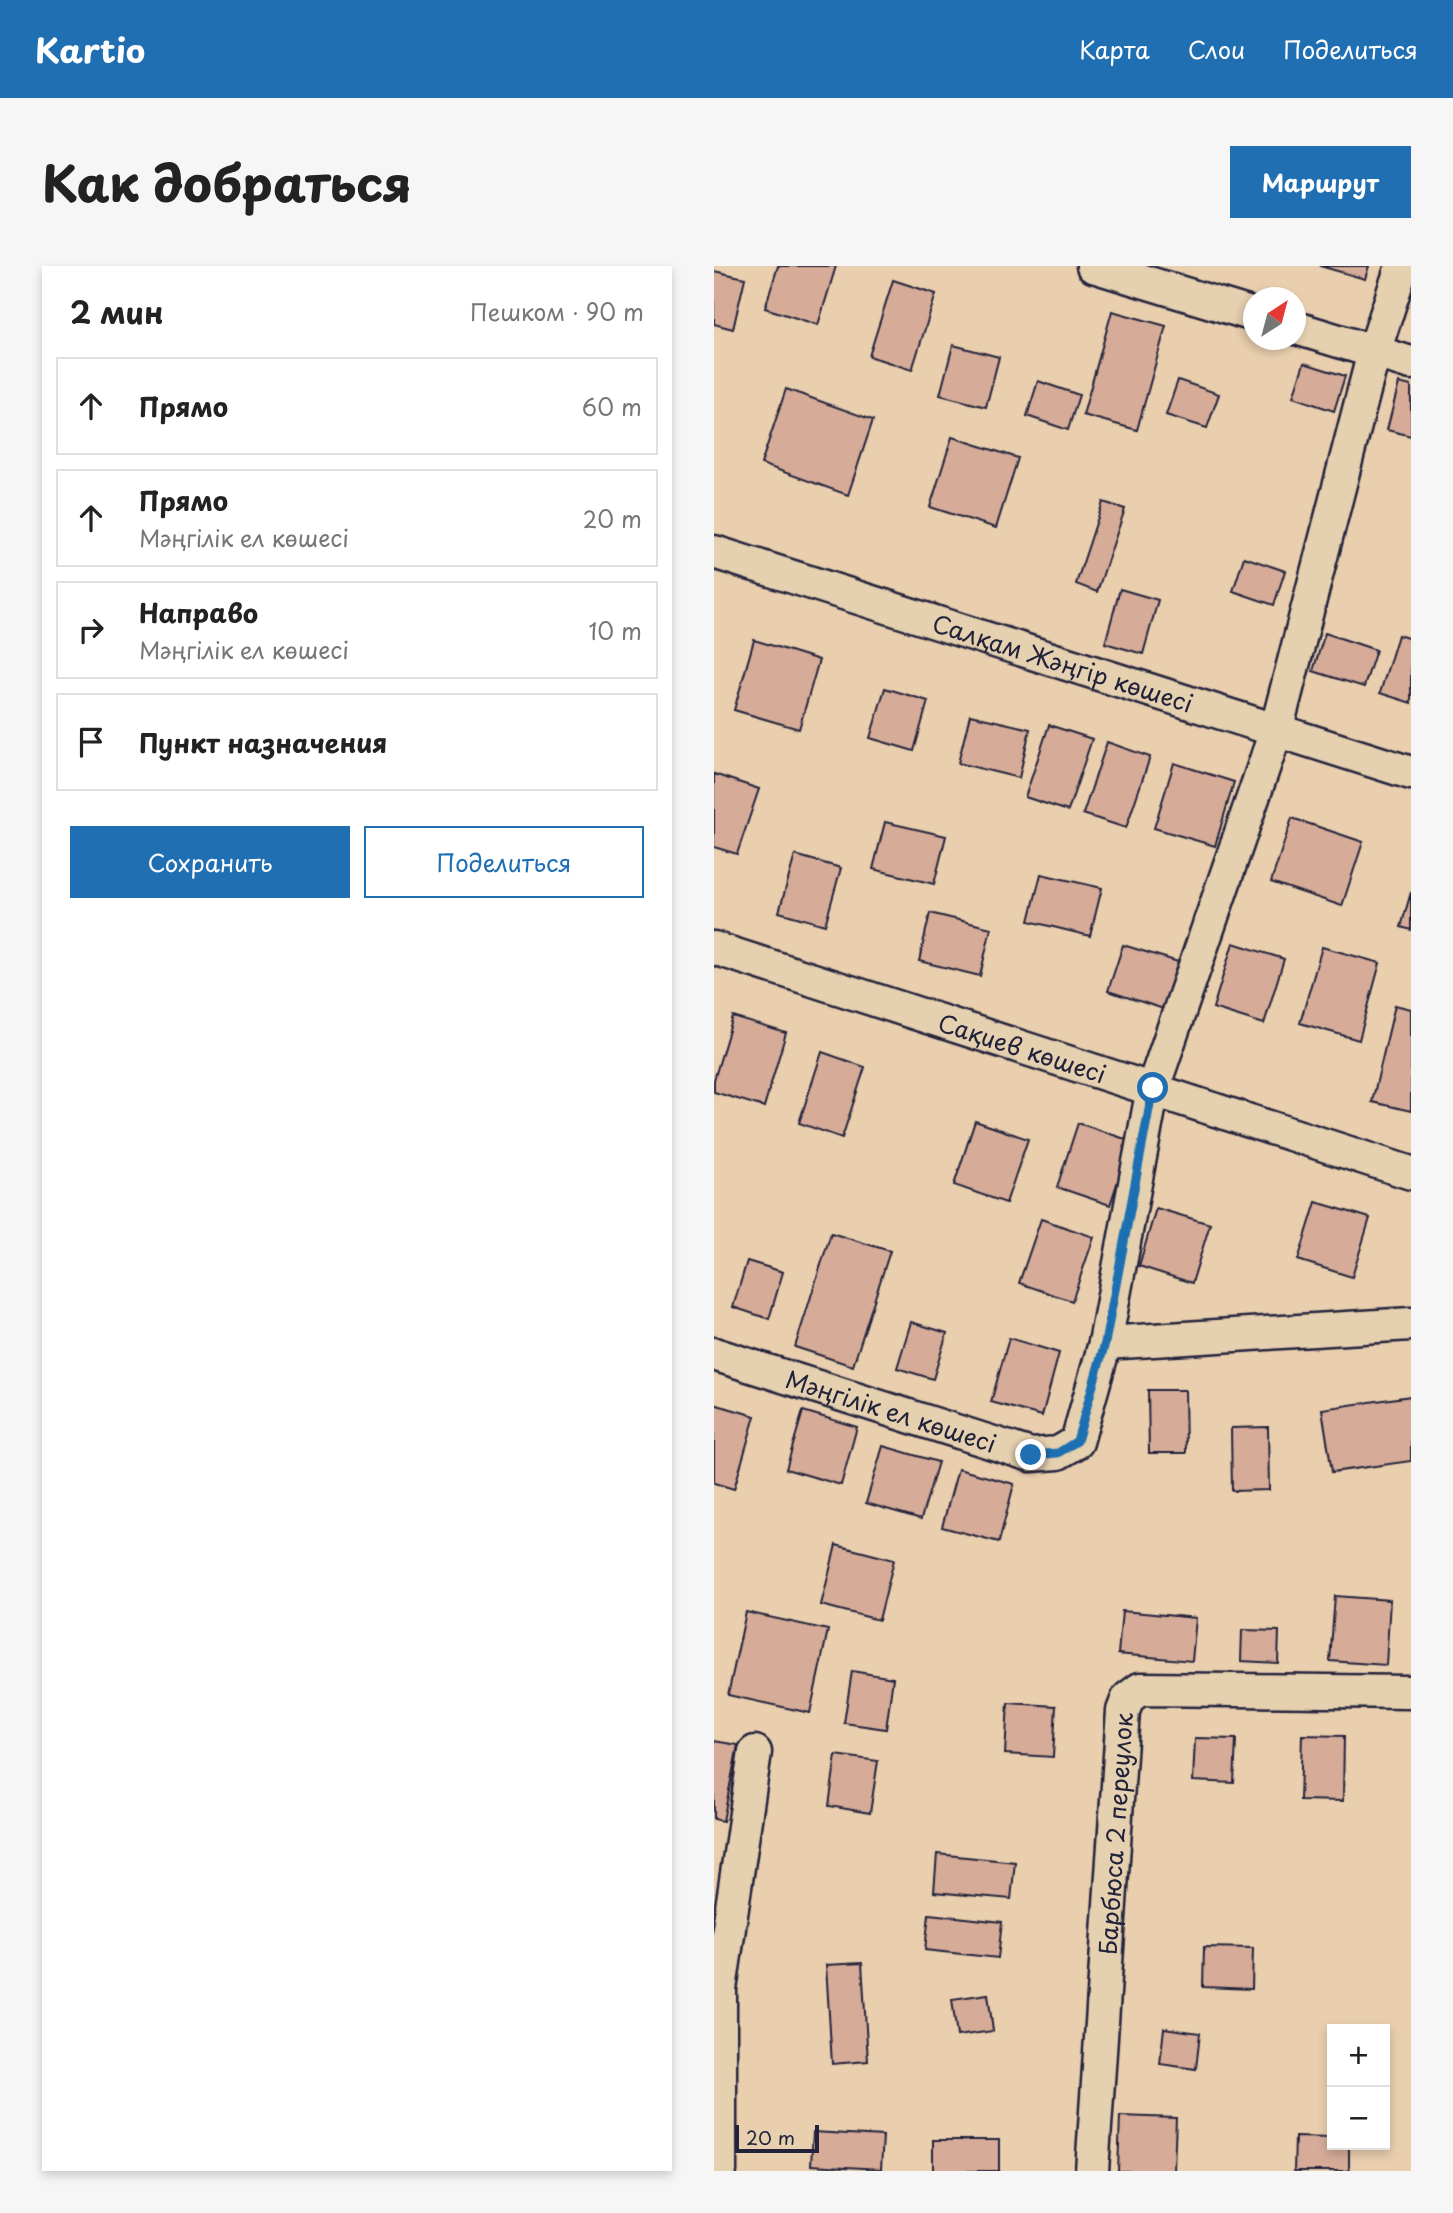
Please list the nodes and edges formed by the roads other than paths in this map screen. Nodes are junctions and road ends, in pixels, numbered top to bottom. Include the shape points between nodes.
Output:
1 (1093, 266) edge
2 (1402, 266) edge
3 (1243, 312) edge
4 (1306, 331) edge
5 (1374, 352) junction
6 (1411, 363) edge
7 (714, 552) edge
8 (1276, 731) junction
9 (1411, 773) edge
10 (714, 948) edge
11 (1153, 1088) junction
12 (1411, 1172) edge
13 (1411, 1324) edge
14 (1105, 1343) junction
15 (714, 1354) edge
16 (1411, 1692) edge
17 (755, 1752) dead end
18 (720, 2171) edge
19 (1092, 2171) edge

1 - 3 street
2 - 5 street, Мәңгілік ел көшесі
4 - 5 street
5 - 6 street
5 - 8 street, Мәңгілік ел көшесі
7 - 8 street, Салқам Жәңгір көшесі
8 - 9 street, Салқам Жәңгір көшесі
8 - 11 street, Мәңгілік ел көшесі
10 - 11 street, Сақиев көшесі
11 - 12 street, Сақиев көшесі
11 - 14 street, Мәңгілік ел көшесі
13 - 14 street
14 - 15 street, Мәңгілік ел көшесі via 1077,1441 1058,1453 1031,1455
16 - 19 street, Барбюса 2 переулок via 1140,1689 1128,1698 1123,1711
17 - 18 street via 720,1989

